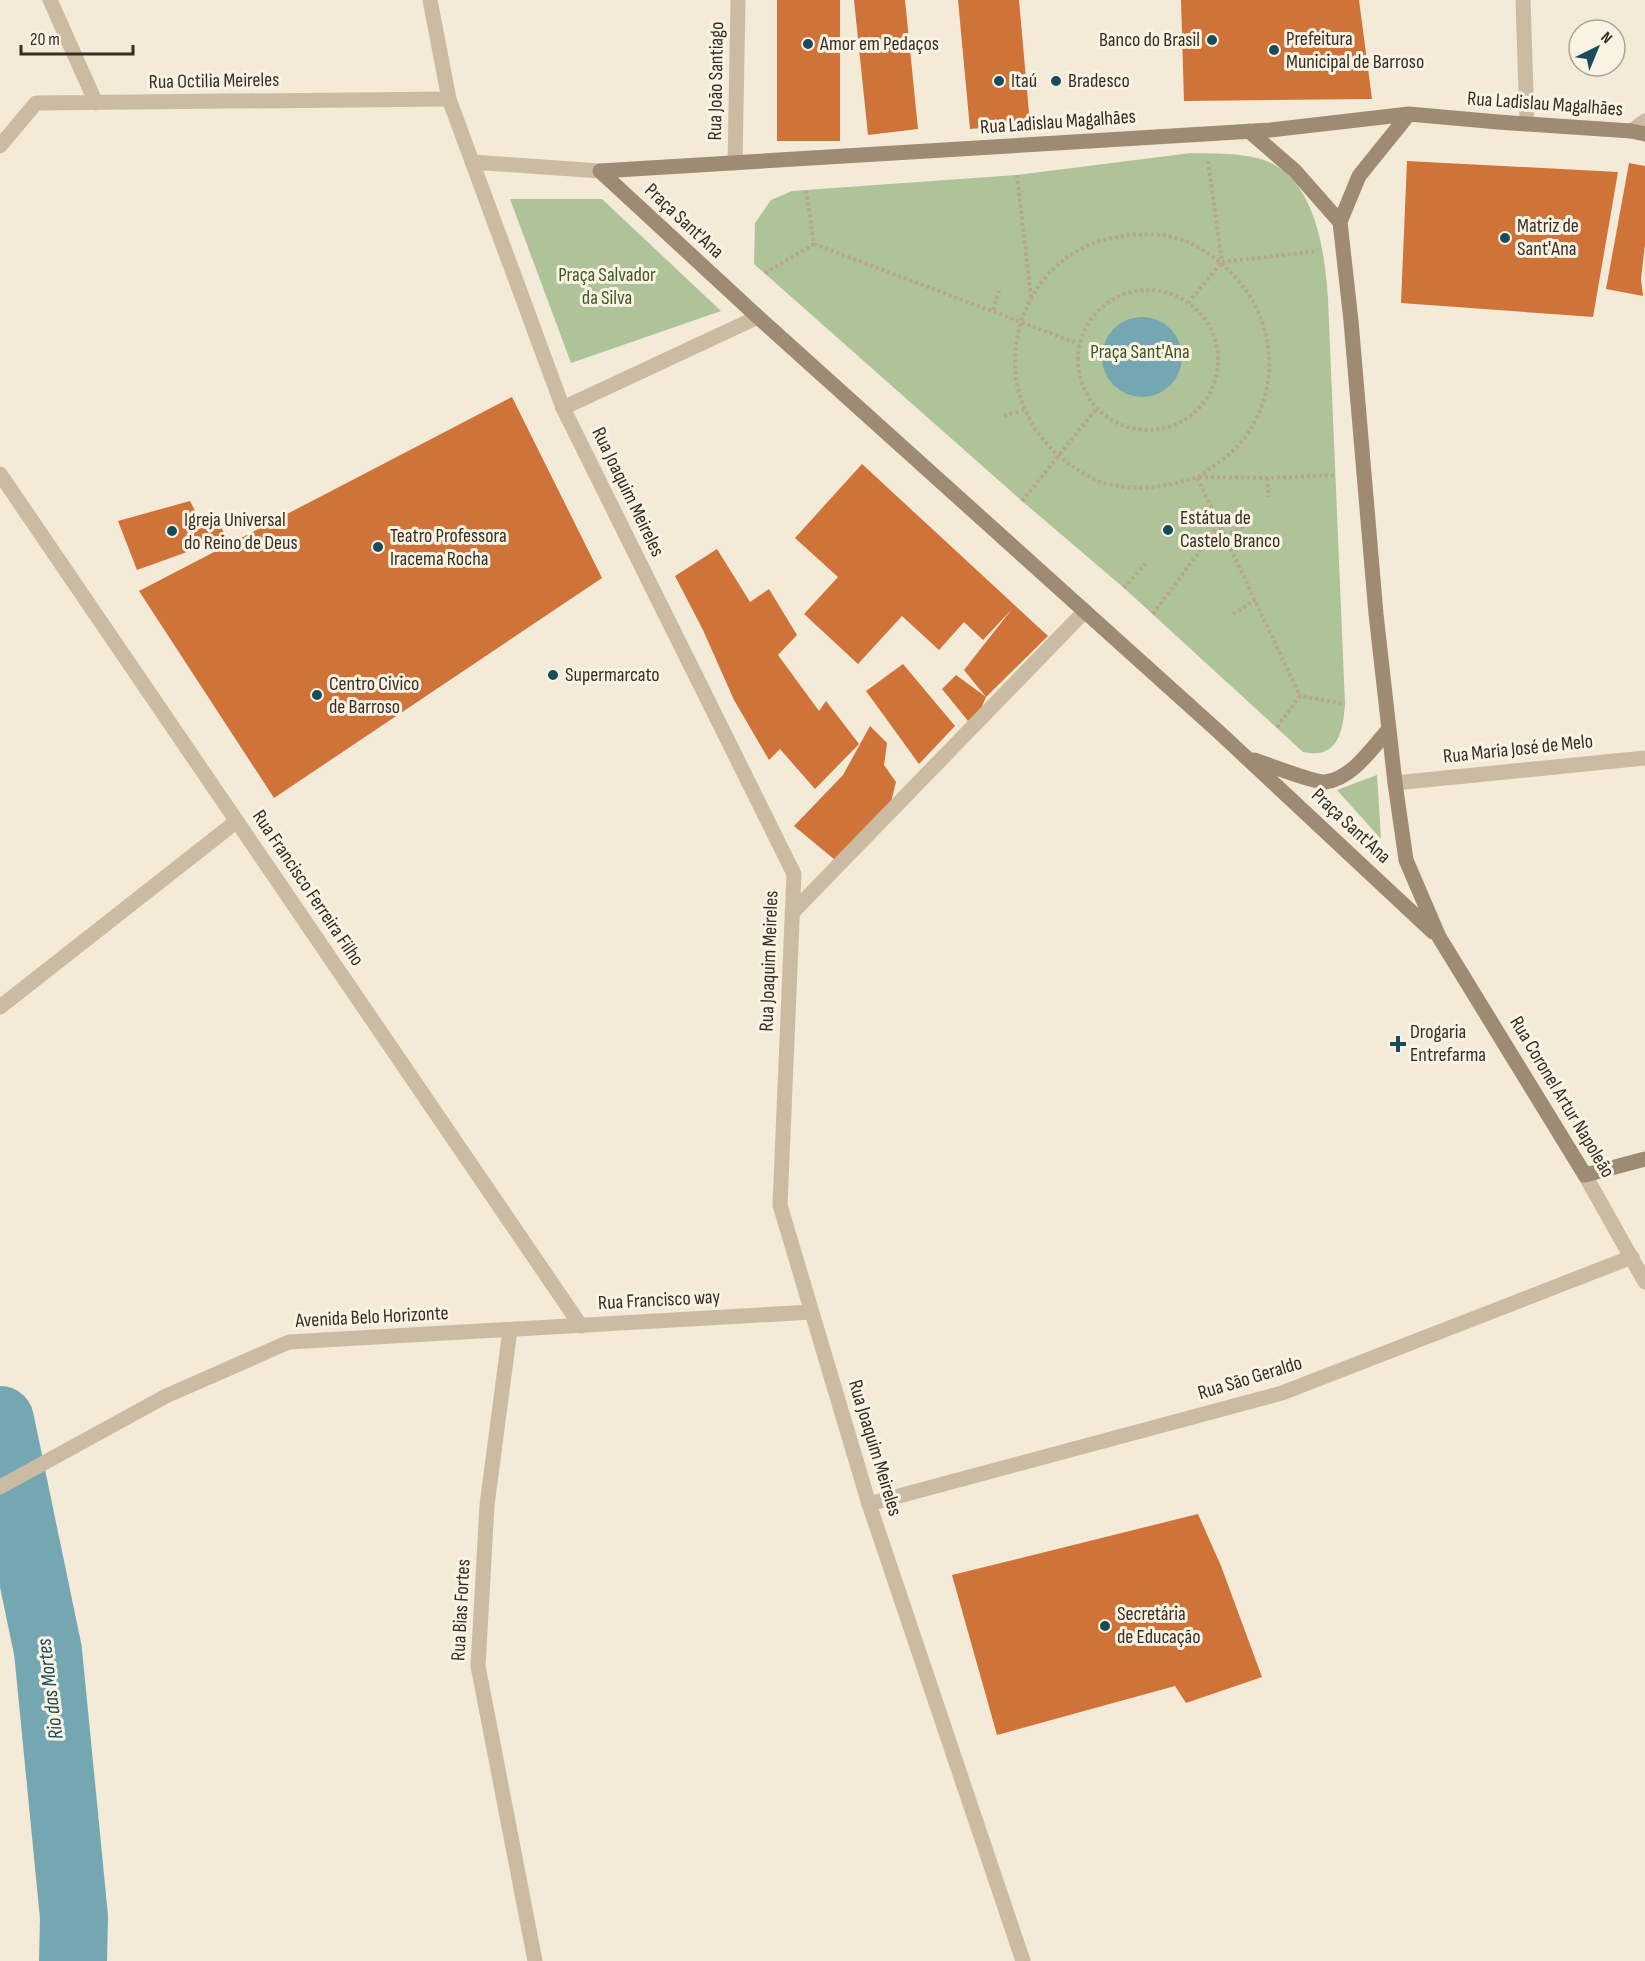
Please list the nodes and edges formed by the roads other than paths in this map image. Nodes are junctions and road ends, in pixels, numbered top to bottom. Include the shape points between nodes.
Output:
1 (50, 0) edge
2 (430, 0) edge
3 (738, 0) edge
4 (1523, 0) edge
5 (449, 99) junction
6 (96, 103) junction
7 (1409, 114) junction
8 (1645, 121) edge
9 (1527, 124) junction
10 (1249, 131) junction
11 (1638, 133) edge
12 (0, 146) edge
13 (472, 162) junction
14 (735, 163) junction
15 (600, 171) junction
16 (1340, 222) junction
17 (758, 317) junction
18 (562, 408) junction
19 (0, 474) edge
20 (1085, 611) junction
21 (1389, 729) junction
22 (1248, 758) junction
23 (1645, 758) edge
24 (1395, 783) junction
25 (237, 821) junction
26 (792, 913) junction
27 (1438, 937) junction
28 (0, 1007) edge
29 (1645, 1159) edge
30 (1585, 1175) junction
31 (1632, 1257) junction
32 (1645, 1282) edge
33 (812, 1312) junction
34 (581, 1326) junction
35 (510, 1330) junction
36 (0, 1487) edge
37 (869, 1504) junction
38 (535, 1961) edge
39 (1023, 1961) edge

1 - 6 street
2 - 5 street, Rua Joaquim Meireles
3 - 14 street, Rua João Santiago
4 - 9 street
5 - 6 street, Rua Octilia Meireles
5 - 13 street, Rua Joaquim Meireles
6 - 12 street, Rua Octilia Meireles via 36,103
7 - 9 main road, Rua Ladislau Magalhães
7 - 10 main road, Rua Ladislau Magalhães
7 - 16 main road, Praça Sant'Ana via 1359,176
8 - 11 street
9 - 11 main road, Rua Ladislau Magalhães
10 - 14 main road, Rua Ladislau Magalhães
10 - 16 main road via 1295,171
13 - 15 street, Rua Ladislau Magalhães
13 - 18 street, Rua Joaquim Meireles
14 - 15 main road, Rua Ladislau Magalhães
15 - 17 main road, Praça Sant'Ana
16 - 21 main road, Praça Sant'Ana
17 - 18 street
17 - 20 main road, Praça Sant'Ana
18 - 26 street, Rua Joaquim Meireles via 794,874
19 - 25 street, Rua Francisco Ferreira Filho
20 - 22 main road, Praça Sant'Ana
20 - 26 street
21 - 22 main road via 1352,770 1323,782
21 - 24 main road, Praça Sant'Ana
22 - 27 main road, Praça Sant'Ana
23 - 24 street, Rua Maria José de Melo
24 - 27 main road, Praça Sant'Ana via 1406,860
25 - 28 street
25 - 34 street, Rua Francisco Ferreira Filho
26 - 33 street, Rua Joaquim Meireles via 780,1204
27 - 30 main road, Rua Coronel Artur Napoleão
29 - 30 main road
30 - 31 street, Rua Coronel Artur Napoleão
31 - 32 street, Rua Coronel Artur Napoleão
31 - 37 street, Rua São Geraldo via 1282,1393
33 - 34 street, Rua Francisco way
33 - 37 street, Rua Joaquim Meireles
34 - 35 street, Rua Francisco way
35 - 36 street, Avenida Belo Horizonte via 289,1342 166,1396
35 - 38 street, Rua Bias Fortes via 487,1505 478,1666
37 - 39 street, Rua Joaquim Meireles

